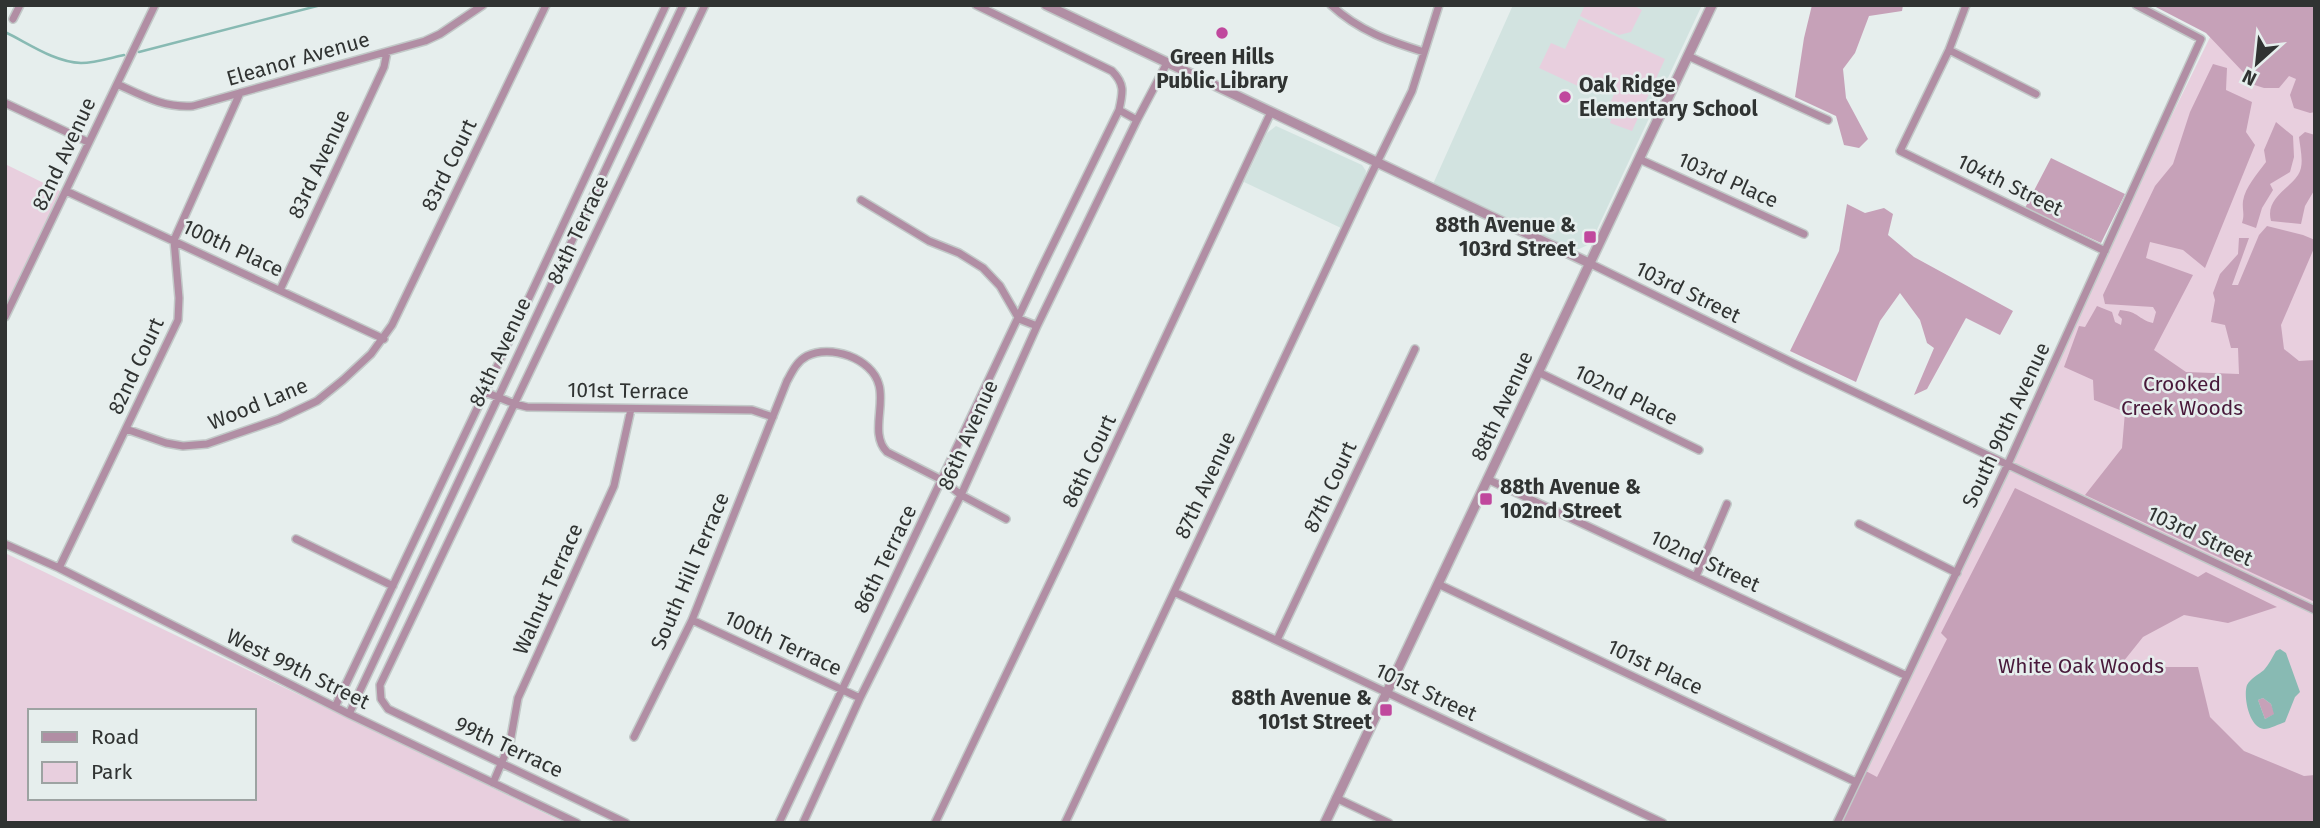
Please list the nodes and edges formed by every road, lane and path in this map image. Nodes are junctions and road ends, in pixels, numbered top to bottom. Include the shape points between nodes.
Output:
1 (20, 5) edge
2 (155, 5) edge
3 (483, 5) edge
4 (546, 5) edge
5 (666, 5) edge
6 (683, 5) edge
7 (705, 5) edge
8 (976, 5) edge
9 (1046, 5) edge
10 (1331, 5) edge
11 (1439, 5) edge
12 (1712, 5) edge
13 (1966, 5) edge
14 (2136, 5) edge
15 (13, 19) dead end
16 (1949, 50) junction
17 (387, 52) junction
18 (1424, 52) junction
19 (1688, 56) junction
20 (1167, 63) junction
21 (117, 84) junction
22 (240, 93) junction
23 (2036, 94) dead end
24 (5, 103) edge
25 (1119, 110) junction
26 (1271, 112) junction
27 (1137, 120) junction
28 (1829, 120) dead end
29 (88, 142) junction
30 (1639, 159) junction
31 (1378, 163) junction
32 (66, 191) junction
33 (861, 200) dead end
34 (1804, 234) dead end
35 (174, 240) junction
36 (2105, 251) junction
37 (1590, 263) junction
38 (280, 290) junction
39 (5, 317) edge
40 (1019, 319) junction
41 (1037, 326) junction
42 (384, 339) junction
43 (1415, 349) dead end
44 (1538, 372) junction
45 (485, 392) junction
46 (497, 398) junction
47 (514, 404) junction
48 (631, 409) junction
49 (773, 416) junction
50 (126, 429) junction
51 (1699, 450) dead end
52 (2008, 464) junction
53 (1487, 479) junction
54 (942, 480) junction
55 (961, 495) junction
56 (1727, 504) dead end
57 (1006, 519) dead end
58 (1859, 524) dead end
59 (296, 539) dead end
60 (5, 544) edge
61 (59, 568) junction
62 (1957, 572) junction
63 (1696, 576) junction
64 (1438, 584) junction
65 (393, 586) junction
66 (1174, 592) junction
67 (2315, 610) edge
68 (692, 620) junction
69 (1278, 640) junction
70 (381, 645) junction
71 (396, 652) junction
72 (1907, 676) junction
73 (841, 690) junction
74 (1386, 692) junction
75 (860, 698) junction
76 (381, 699) joint
77 (335, 707) junction
78 (349, 714) junction
79 (634, 737) dead end
80 (502, 764) junction
81 (1856, 782) junction
82 (493, 783) junction
83 (1336, 798) junction
84 (577, 823) edge
85 (626, 823) edge
86 (779, 823) edge
87 (803, 823) edge
88 (935, 823) edge
89 (1065, 823) edge
90 (1325, 823) edge
91 (1389, 823) edge
92 (1663, 823) edge
93 (1837, 823) edge

1 - 15 street
2 - 21 street, 82nd Avenue
3 - 17 street, Eleanor Avenue via 440,34
4 - 42 street, 83rd Court
5 - 45 street, 84th Avenue
6 - 46 street, 84th Avenue
7 - 47 street, 84th Terrace
8 - 25 street, 86th Terrace via 1112,71 1124,92
9 - 20 street, 103rd Street
10 - 18 street via 1373,35
11 - 18 street, 87th Avenue
12 - 19 street, 88th Avenue
13 - 16 street
14 - 36 street, South 90th Avenue via 2201,39
16 - 23 street
16 - 36 street, 104th Street via 1900,151
17 - 22 street, Eleanor Avenue
17 - 38 street, 83rd Avenue
18 - 31 street, 87th Avenue via 1412,91
19 - 28 street
19 - 30 street, 88th Avenue
20 - 26 street, 103rd Street
20 - 27 street, 86th Avenue
21 - 22 street, Eleanor Avenue via 176,107
21 - 29 street, 82nd Avenue
22 - 35 street, 82nd Court
24 - 29 street
25 - 27 street
25 - 40 street, 86th Terrace
26 - 31 street, 103rd Street
26 - 88 street, 86th Court
27 - 41 street, 86th Avenue
29 - 32 street, 82nd Avenue
30 - 34 street, 103rd Place
30 - 37 street, 88th Avenue
31 - 37 street, 103rd Street
31 - 66 street, 87th Avenue
32 - 35 street, 100th Place
32 - 39 street, 82nd Avenue
33 - 40 street via 983,268 1000,286
35 - 38 street, 100th Place
35 - 50 street, 82nd Court via 178,320
36 - 52 street, South 90th Avenue
37 - 44 street, 88th Avenue
37 - 52 street, 103rd Street
38 - 42 street, 100th Place
40 - 41 street
40 - 54 street, 86th Terrace
41 - 55 street, 86th Avenue
42 - 50 street, Wood Lane via 317,401 279,419 207,444 183,446
43 - 69 street, 87th Court
44 - 51 street, 102nd Place
44 - 53 street, 88th Avenue
45 - 46 street, 101st Terrace
45 - 65 street, 84th Avenue
46 - 47 street, 101st Terrace
46 - 70 street, 84th Avenue
47 - 48 street, 101st Terrace
47 - 71 street, 84th Terrace
48 - 49 street, 101st Terrace via 752,410
48 - 80 street, Walnut Terrace via 614,486 518,698
49 - 54 street, South Hill Terrace via 799,362 822,352 848,355 879,382 881,447
49 - 68 street, South Hill Terrace
50 - 61 street, 82nd Court
52 - 62 street, South 90th Avenue
52 - 67 street, 103rd Street
53 - 63 street, 102nd Street
53 - 64 street, 88th Avenue
54 - 55 street
54 - 73 street, 86th Terrace
55 - 57 street
55 - 75 street, 86th Avenue
56 - 63 street
58 - 62 street
59 - 65 street
60 - 61 street, West 99th Street
61 - 77 street, West 99th Street
62 - 72 street, South 90th Avenue
63 - 72 street, 102nd Street
64 - 74 street, 88th Avenue
64 - 81 street, 101st Place
65 - 77 street, 84th Avenue
66 - 69 street, 101st Street
66 - 89 street, 87th Avenue
68 - 73 street, 100th Terrace
68 - 79 street, South Hill Terrace
69 - 74 street, 101st Street
70 - 71 street
70 - 78 street, 84th Avenue
71 - 76 street, 84th Terrace via 380,685
72 - 81 street, South 90th Avenue
73 - 75 street, 100th Terrace
73 - 86 street, 86th Terrace
74 - 83 street, 88th Avenue
74 - 92 street, 101st Street
75 - 87 street, 86th Avenue
76 - 80 street, 99th Terrace via 388,709
77 - 78 street, West 99th Street
78 - 82 street, West 99th Street
80 - 82 street, Walnut Terrace
80 - 85 street, 99th Terrace
81 - 93 street, South 90th Avenue
82 - 84 street, West 99th Street
83 - 90 street, 88th Avenue
83 - 91 street

